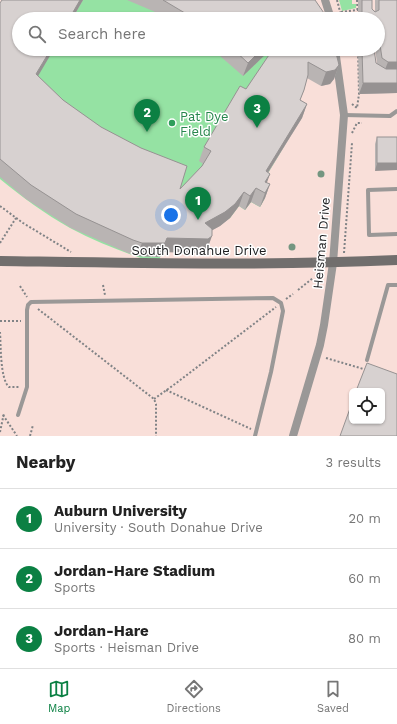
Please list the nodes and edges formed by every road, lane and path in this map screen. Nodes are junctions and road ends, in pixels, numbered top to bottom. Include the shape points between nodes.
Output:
1 (325, 0) edge
2 (337, 0) edge
3 (357, 0) edge
4 (358, 10) joint
5 (329, 12) edge
6 (341, 12) joint
7 (336, 56) edge
8 (358, 56) edge
9 (357, 108) dead end
10 (397, 111) edge
11 (344, 115) junction
12 (357, 123) dead end
13 (397, 189) edge
14 (0, 206) edge
15 (16, 218) junction
16 (397, 234) edge
17 (0, 243) edge
18 (344, 252) dead end
19 (73, 254) dead end
20 (397, 260) edge
21 (0, 261) edge
22 (333, 263) junction
23 (313, 278) dead end
24 (397, 285) edge
25 (20, 286) dead end
26 (298, 290) dead end
27 (31, 302) junction
28 (280, 303) junction
29 (0, 321) edge
30 (27, 321) junction
31 (0, 332) edge
32 (326, 358) dead end
33 (367, 360) dead end
34 (369, 371) edge
35 (27, 387) junction
36 (166, 390) junction
37 (154, 399) junction
38 (18, 415) dead end
39 (33, 425) dead end
40 (0, 432) edge
41 (256, 434) edge
42 (17, 436) edge
43 (30, 436) edge
44 (156, 436) edge
45 (293, 436) edge

1 - 5 street
2 - 6 path
3 - 4 path
4 - 6 path
7 - 11 street, Heisman Drive
8 - 9 path
10 - 11 lane via 390,116
11 - 22 street, Heisman Drive
12 - 18 path via 352,132
13 - 16 lane via 368,190 369,235
14 - 15 path
15 - 17 path
15 - 19 path
20 - 22 street, South Donahue Drive
21 - 22 street, South Donahue Drive
22 - 45 street, Heisman Drive via 320,344
23 - 26 path
24 - 33 lane via 388,285
25 - 27 path
27 - 28 lane via 273,298
27 - 30 lane via 28,305
27 - 37 path
28 - 36 path
28 - 41 lane via 283,311
29 - 30 path
30 - 35 lane
31 - 35 path via 1,376 9,387
32 - 34 path
35 - 38 lane
36 - 37 path
36 - 41 path
37 - 44 path
39 - 43 path
40 - 42 path via 4,414

